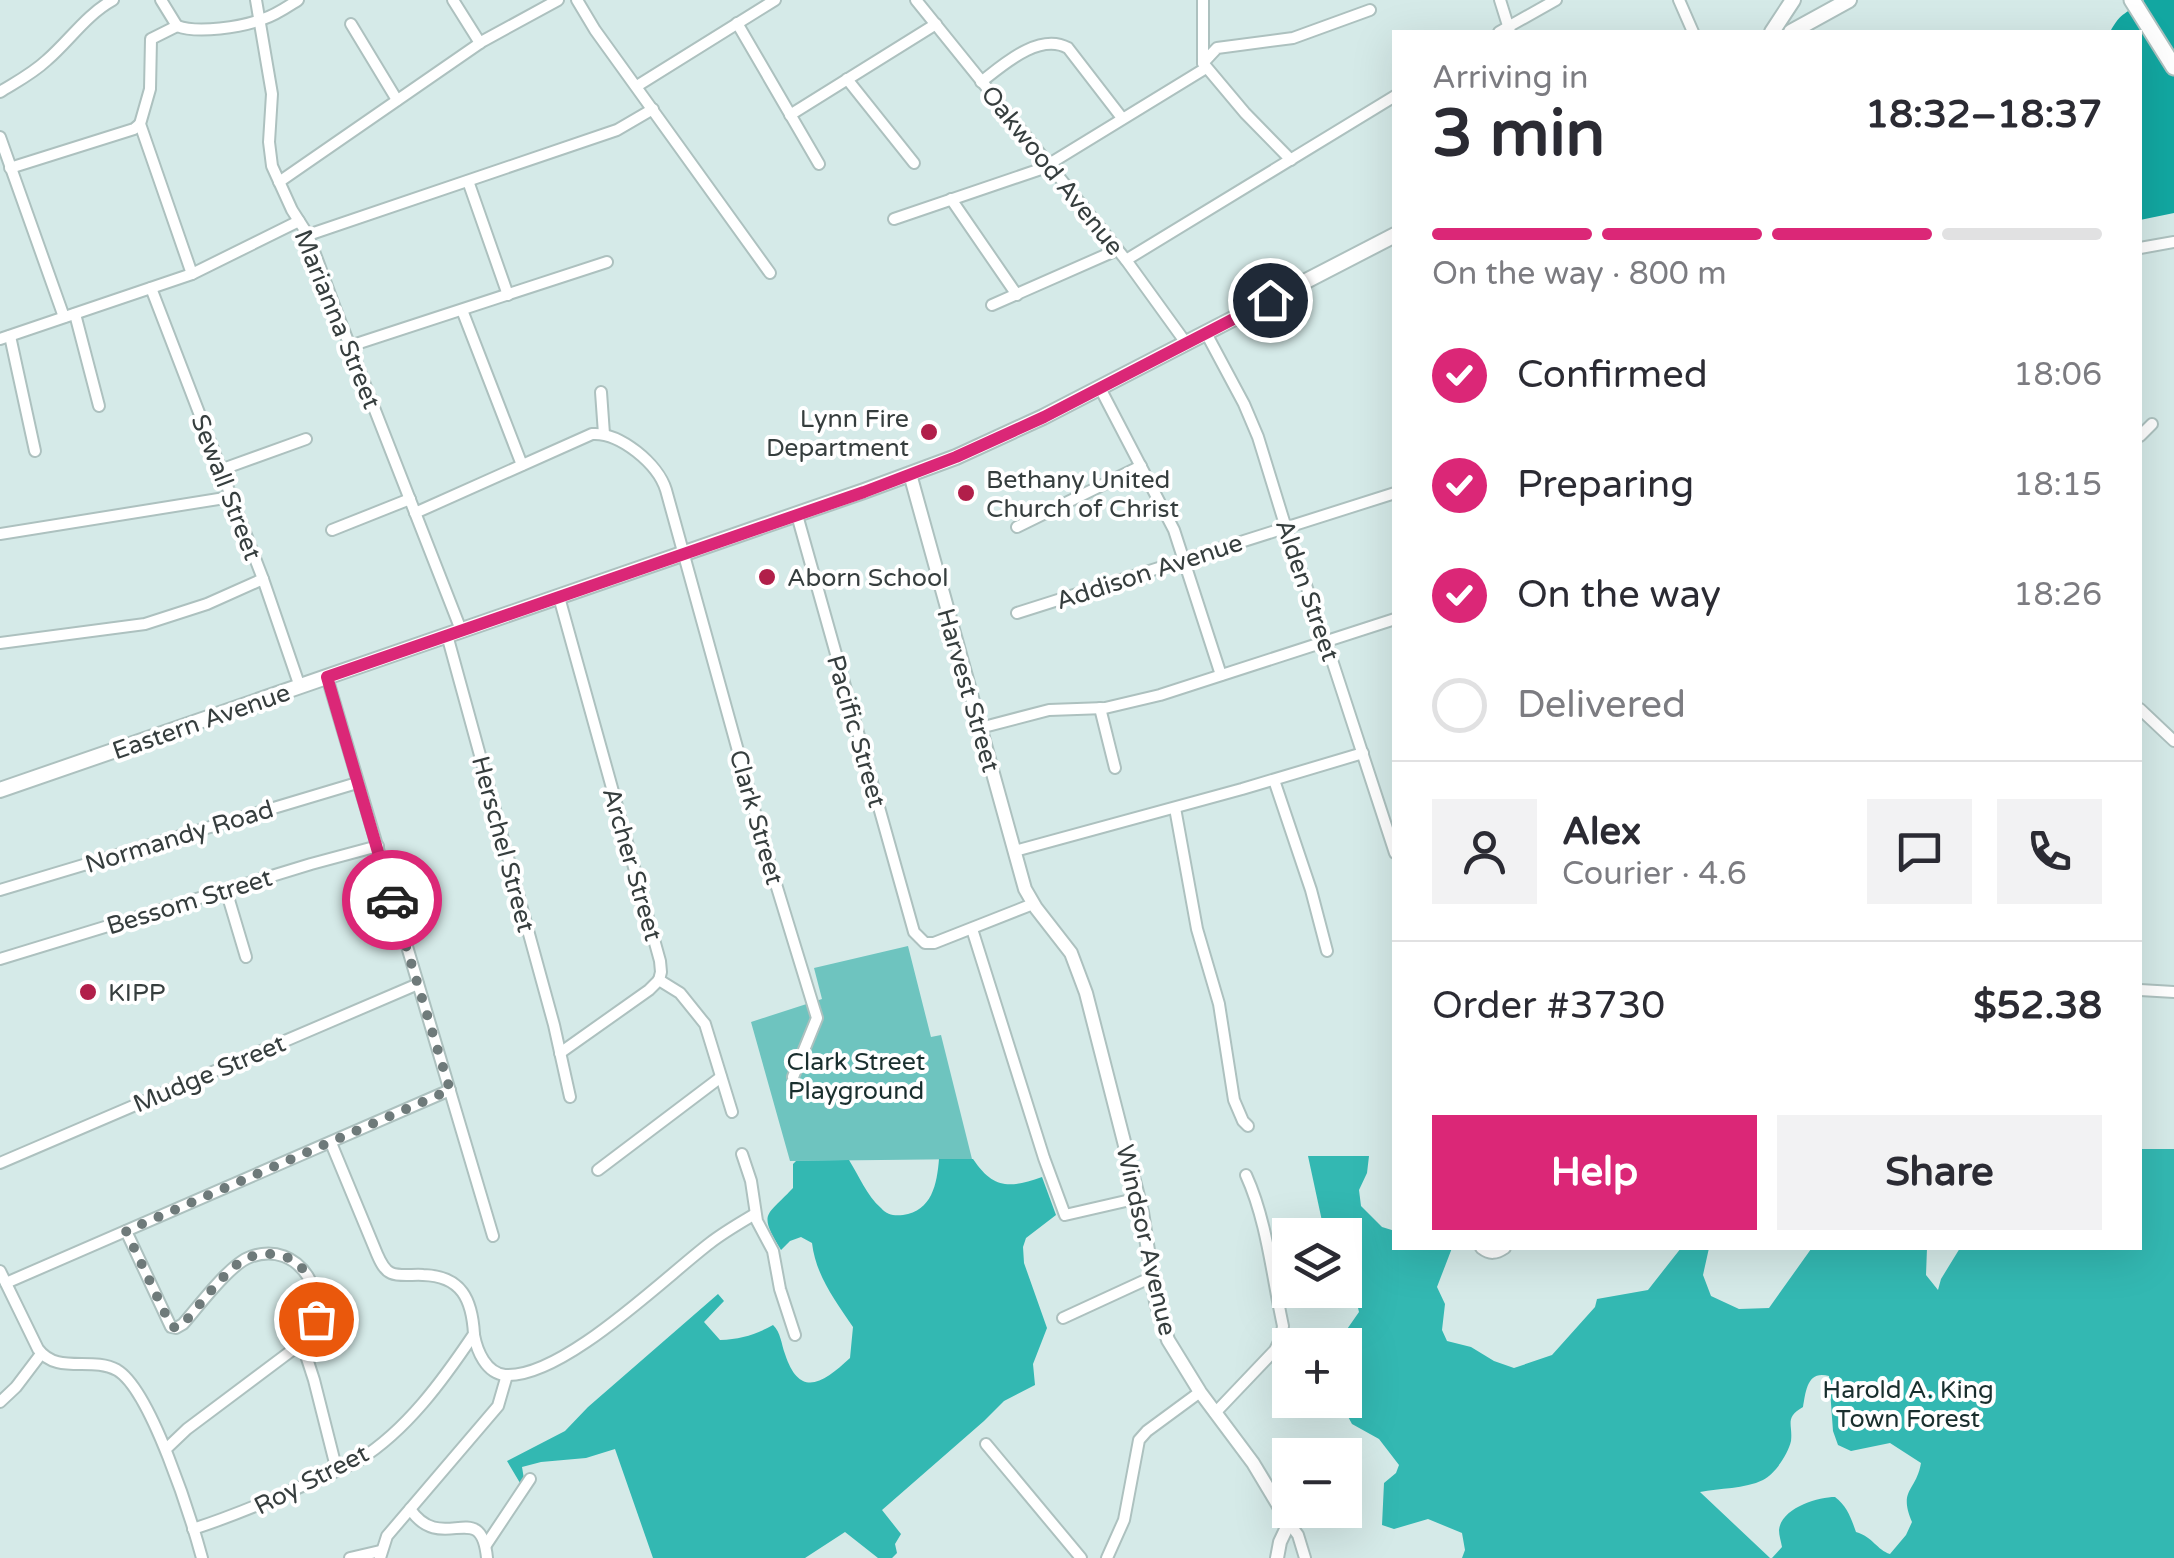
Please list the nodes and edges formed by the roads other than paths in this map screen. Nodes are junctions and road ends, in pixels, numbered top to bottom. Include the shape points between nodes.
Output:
1 (113, 0) edge
2 (162, 0) edge
3 (256, 0) edge
4 (298, 0) edge
5 (453, 0) edge
6 (558, 0) edge
7 (577, 0) edge
8 (775, 0) edge
9 (916, 0) edge
10 (1202, 0) edge
11 (1500, 0) edge
12 (1556, 0) edge
13 (1679, 0) edge
14 (1793, 0) edge
15 (1849, 0) edge
16 (2133, 1) edge
17 (1370, 10) dead end
18 (260, 20) junction
19 (351, 24) dead end
20 (737, 24) junction
21 (936, 24) junction
22 (176, 26) junction
23 (1506, 30) edge
24 (1508, 30) edge
25 (1692, 30) edge
26 (1773, 30) edge
27 (1795, 30) edge
28 (480, 43) junction
29 (1204, 66) junction
30 (2174, 67) edge
31 (847, 79) junction
32 (981, 82) junction
33 (637, 86) junction
34 (0, 92) edge
35 (1392, 98) edge
36 (396, 100) junction
37 (653, 109) junction
38 (790, 115) junction
39 (1122, 118) junction
40 (140, 124) junction
41 (0, 136) edge
42 (1291, 160) junction
43 (819, 164) dead end
44 (914, 164) dead end
45 (1048, 165) junction
46 (10, 168) junction
47 (468, 181) junction
48 (279, 182) junction
49 (950, 199) junction
50 (894, 218) dead end
51 (299, 221) junction
52 (308, 234) junction
53 (1392, 241) edge
54 (2174, 242) edge
55 (2142, 248) edge
56 (1117, 250) junction
57 (1126, 260) junction
58 (608, 262) dead end
59 (770, 273) dead end
60 (192, 274) junction
61 (151, 288) junction
62 (508, 294) junction
63 (1017, 295) junction
64 (992, 305) dead end
65 (462, 310) junction
66 (69, 316) junction
67 (1206, 333) junction
68 (5, 338) edge
69 (1186, 343) junction
70 (350, 346) junction
71 (1100, 388) junction
72 (601, 392) dead end
73 (99, 406) dead end
74 (2152, 424) dead end
75 (604, 434) junction
76 (2142, 434) edge
77 (306, 439) dead end
78 (36, 451) dead end
79 (522, 465) junction
80 (1141, 466) junction
81 (220, 470) junction
82 (910, 474) junction
83 (1392, 494) edge
84 (230, 497) junction
85 (410, 499) junction
86 (415, 512) junction
87 (797, 515) junction
88 (1286, 527) junction
89 (1017, 528) dead end
90 (332, 530) dead end
91 (0, 534) edge
92 (683, 554) junction
93 (1185, 561) junction
94 (263, 579) junction
95 (558, 597) junction
96 (1016, 614) dead end
97 (1392, 620) edge
98 (454, 632) junction
99 (1326, 641) junction
100 (0, 642) edge
101 (1220, 675) junction
102 (327, 677) junction
103 (300, 686) junction
104 (1100, 708) junction
105 (2142, 711) edge
106 (980, 728) junction
107 (2174, 741) edge
108 (1363, 753) junction
109 (1115, 768) dead end
110 (1274, 780) junction
111 (357, 783) junction
112 (0, 790) edge
113 (1175, 808) junction
114 (1392, 844) edge
115 (378, 846) junction
116 (1015, 851) junction
117 (0, 890) edge
118 (226, 890) junction
119 (1033, 904) junction
120 (972, 928) junction
121 (1327, 951) dead end
122 (246, 957) dead end
123 (0, 959) edge
124 (659, 980) junction
125 (418, 984) junction
126 (2142, 990) edge
127 (2174, 992) edge
128 (560, 1054) junction
129 (721, 1077) junction
130 (793, 1077) dead end
131 (450, 1090) junction
132 (570, 1097) dead end
133 (732, 1112) dead end
134 (1248, 1126) dead end
135 (331, 1143) junction
136 (742, 1154) dead end
137 (0, 1163) edge
138 (598, 1170) dead end
139 (1246, 1175) dead end
140 (1139, 1198) junction
141 (755, 1214) junction
142 (126, 1231) junction
143 (493, 1236) dead end
144 (0, 1271) edge
145 (1152, 1277) junction
146 (6, 1283) junction
147 (1063, 1318) dead end
148 (474, 1334) junction
149 (795, 1335) dead end
150 (302, 1343) junction
151 (42, 1354) junction
152 (507, 1375) junction
153 (1200, 1392) junction
154 (0, 1402) edge
155 (1215, 1412) junction
156 (986, 1444) dead end
157 (166, 1450) junction
158 (337, 1471) junction
159 (530, 1479) dead end
160 (1272, 1495) edge
161 (410, 1509) junction
162 (1286, 1528) edge
163 (1293, 1528) edge
164 (194, 1529) junction
165 (486, 1545) junction
166 (380, 1555) edge
167 (202, 1558) edge
168 (350, 1558) edge
169 (487, 1558) edge
170 (1081, 1558) edge
171 (1107, 1558) edge
172 (1276, 1558) edge
173 (1305, 1558) edge

1 - 34 street via 24,79
2 - 22 street
3 - 18 street, Marianna Street
4 - 18 street
5 - 28 street
6 - 28 street
7 - 33 street
8 - 20 street
9 - 21 street, Oakwood Avenue
10 - 29 street
11 - 23 street
12 - 24 street
13 - 25 street
14 - 26 main road
15 - 27 main road
16 - 30 main road
17 - 29 street via 1293,38 1217,48
18 - 22 street via 200,30
18 - 48 street, Marianna Street via 272,94 269,154
19 - 36 street
20 - 33 street
20 - 38 street
21 - 31 street
21 - 32 street, Oakwood Avenue
22 - 40 street via 151,39 150,88
28 - 36 street
29 - 39 street
29 - 42 street
31 - 38 street
31 - 44 street
32 - 39 street via 1018,56 1061,44
32 - 45 street, Oakwood Avenue
33 - 37 street
35 - 42 street
36 - 48 street
37 - 47 street via 617,130
37 - 59 street
38 - 43 street
39 - 45 street
40 - 46 street
40 - 60 street
41 - 46 street
42 - 57 street
45 - 49 street
45 - 56 street, Oakwood Avenue
46 - 66 street
47 - 52 street
47 - 62 street
48 - 51 street, Marianna Street
49 - 50 street
49 - 63 street
51 - 52 street, Marianna Street
51 - 60 street
52 - 70 street, Marianna Street
53 - 67 main road, Eastern Avenue
54 - 55 street
56 - 57 street, Oakwood Avenue
56 - 63 street
57 - 69 street, Oakwood Avenue
58 - 62 street
60 - 61 street
61 - 66 street
61 - 81 street, Sewall Street
62 - 65 street
63 - 64 street
65 - 70 street
65 - 79 street
66 - 68 street
66 - 73 street
67 - 69 main road, Eastern Avenue
67 - 88 street, Alden Street via 1254,426
68 - 78 street
69 - 71 main road, Eastern Avenue
70 - 85 street, Marianna Street
71 - 80 street
71 - 82 main road, Eastern Avenue
72 - 75 street
74 - 76 street
75 - 79 street
75 - 92 street, Clark Street via 656,468
77 - 81 street
79 - 86 street
80 - 89 street
80 - 93 street
81 - 84 street, Sewall Street
82 - 87 main road, Eastern Avenue
82 - 106 street, Harvest Street
83 - 88 street, Addison Avenue
84 - 91 street
84 - 94 street, Sewall Street
85 - 86 street, Marianna Street
85 - 90 street
86 - 98 street, Marianna Street
87 - 92 main road, Eastern Avenue
87 - 120 street, Pacific Street via 914,932 934,943
88 - 93 street, Addison Avenue
88 - 99 street, Alden Street
92 - 95 main road, Eastern Avenue
92 - 130 street, Clark Street via 817,1018
93 - 96 street, Addison Avenue
93 - 101 street
94 - 100 street via 145,624
94 - 103 street, Sewall Street
95 - 98 main road, Eastern Avenue
95 - 124 street, Archer Street via 660,960
97 - 99 street
98 - 102 main road, Eastern Avenue
98 - 128 street, Herschel Street
99 - 101 street
99 - 108 street, Alden Street
101 - 104 street
102 - 103 main road, Eastern Avenue
102 - 111 street
103 - 112 main road, Eastern Avenue
104 - 106 street via 1050,710
104 - 109 street
105 - 107 street
106 - 116 street, Harvest Street
108 - 110 street
108 - 114 street, Alden Street
110 - 113 street
110 - 121 street
111 - 115 street
111 - 117 street, Normandy Road
113 - 116 street
113 - 134 street via 1234,1100
115 - 118 street, Bessom Street
115 - 125 street
116 - 119 street, Harvest Street
118 - 122 street
118 - 123 street, Bessom Street
119 - 120 street
119 - 140 street, Windsor Avenue via 1076,965
120 - 140 street via 1065,1215
124 - 128 street
124 - 129 street via 680,992 705,1024
125 - 131 street
125 - 137 street, Mudge Street
126 - 127 street
128 - 132 street, Herschel Street
129 - 133 street
129 - 138 street
131 - 135 street
131 - 143 street
135 - 142 street
135 - 148 street via 385,1268 455,1285 470,1305
136 - 141 street
139 - 155 street via 1283,1326 1275,1350
140 - 145 street, Windsor Avenue
141 - 149 street via 773,1251
141 - 152 street via 592,1339 532,1370
142 - 146 street
142 - 150 street via 176,1328 244,1260 290,1257 310,1276 317,1311
144 - 146 street
145 - 147 street
145 - 153 street, Windsor Avenue via 1168,1340
146 - 151 street
148 - 152 street via 484,1362
148 - 158 street, Roy Street via 400,1426
150 - 157 street
150 - 158 street
151 - 154 street
151 - 157 street via 52,1362 118,1371
152 - 161 street via 498,1406
153 - 155 street, Windsor Avenue
153 - 171 street via 1140,1440 1124,1520
155 - 160 street, Windsor Avenue
156 - 170 street
157 - 164 street
158 - 164 street, Roy Street
159 - 165 street
161 - 165 street via 432,1528 479,1530
161 - 166 street
162 - 172 street
163 - 173 street, Windsor Avenue
164 - 167 street
165 - 169 street
166 - 168 street

